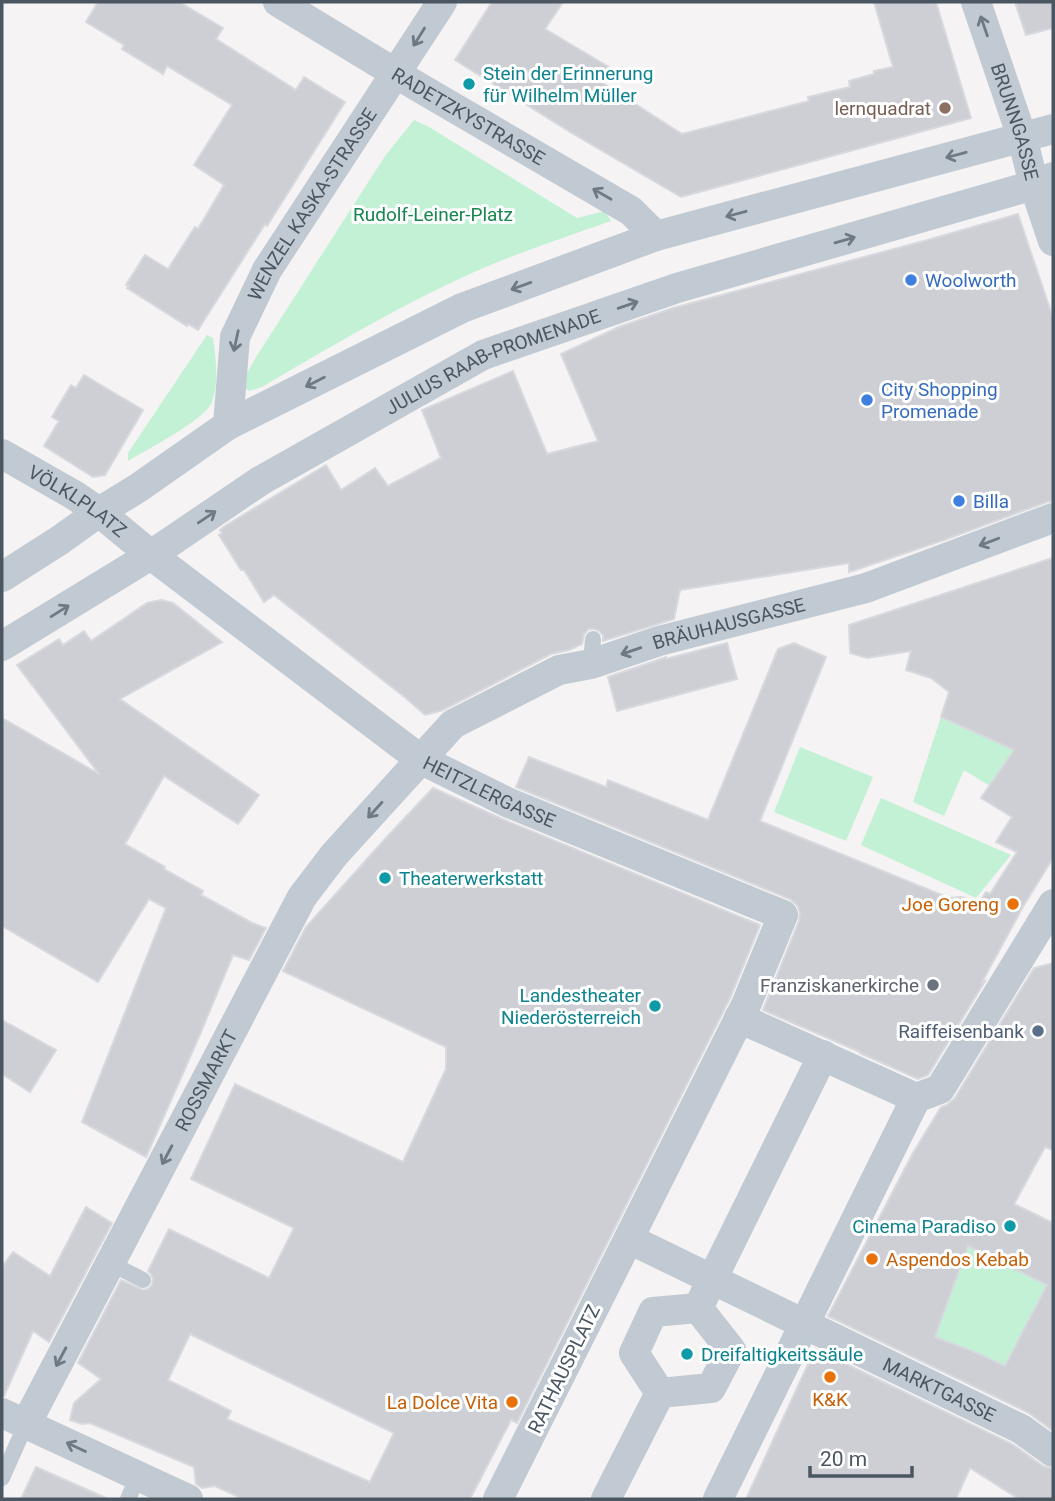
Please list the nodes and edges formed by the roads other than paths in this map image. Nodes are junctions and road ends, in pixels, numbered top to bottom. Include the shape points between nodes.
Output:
1 (278, 2) edge
2 (442, 2) edge
3 (976, 2) edge
4 (396, 73) junction
5 (1053, 129) edge
6 (1022, 137) junction
7 (1044, 181) edge
8 (656, 236) junction
9 (1053, 241) edge
10 (228, 425) junction
11 (2, 454) edge
12 (99, 512) junction
13 (1053, 518) edge
14 (151, 555) junction
15 (2, 577) edge
16 (2, 646) edge
17 (421, 759) junction
18 (1048, 923) edge
19 (743, 1011) junction
20 (823, 1055) junction
21 (928, 1093) junction
22 (629, 1239) junction
23 (110, 1263) junction
24 (711, 1279) junction
25 (143, 1280) dead end
26 (698, 1308) junction
27 (813, 1329) junction
28 (660, 1392) junction
29 (14, 1419) edge
30 (1053, 1452) edge
31 (2, 1478) edge
32 (133, 1488) edge
33 (188, 1499) edge
34 (498, 1499) edge
35 (606, 1499) edge
36 (718, 1499) edge

1 - 4 street, RADETZKYSTRASSE
2 -> 4 street, WENZEL KASKA-STRASSE
6 -> 3 street, BRUNNGASSE
8 -> 4 street, RADETZKYSTRASSE via 631,211
4 -> 10 street, WENZEL KASKA-STRASSE via 267,270 235,337
5 - 6 street
6 - 7 street, BRUNNGASSE
6 -> 8 street
7 - 9 street, BRUNNGASSE
14 -> 7 street, JULIUS RAAB-PROMENADE via 260,481 483,355 677,288
8 -> 10 street via 462,308
10 - 12 street
11 - 12 street, VÖLKLPLATZ
12 - 14 street, VÖLKLPLATZ
12 - 15 street
13 -> 17 street, BRÄUHAUSGASSE via 866,589 659,641 592,652 502,691 453,724
16 -> 14 street, JULIUS RAAB-PROMENADE
14 - 17 street, HEITZLERGASSE
17 - 19 street, HEITZLERGASSE via 509,803 783,915
17 -> 23 street, ROSSMARKT via 302,897
18 - 21 street
19 - 20 street
19 - 22 street, RATHAUSPLATZ
20 - 21 street
20 - 24 street
21 - 27 street
22 - 24 street
22 - 34 street, RATHAUSPLATZ
23 - 25 lane
23 -> 29 street, ROSSMARKT
24 - 26 street
24 - 27 street
26 - 28 street via 653,1312 634,1353
26 - 28 street via 731,1350 711,1388
27 - 30 street, MARKTGASSE via 1021,1429
27 - 36 street
28 - 35 street
29 - 31 lane
32 -> 29 street
32 - 33 street

